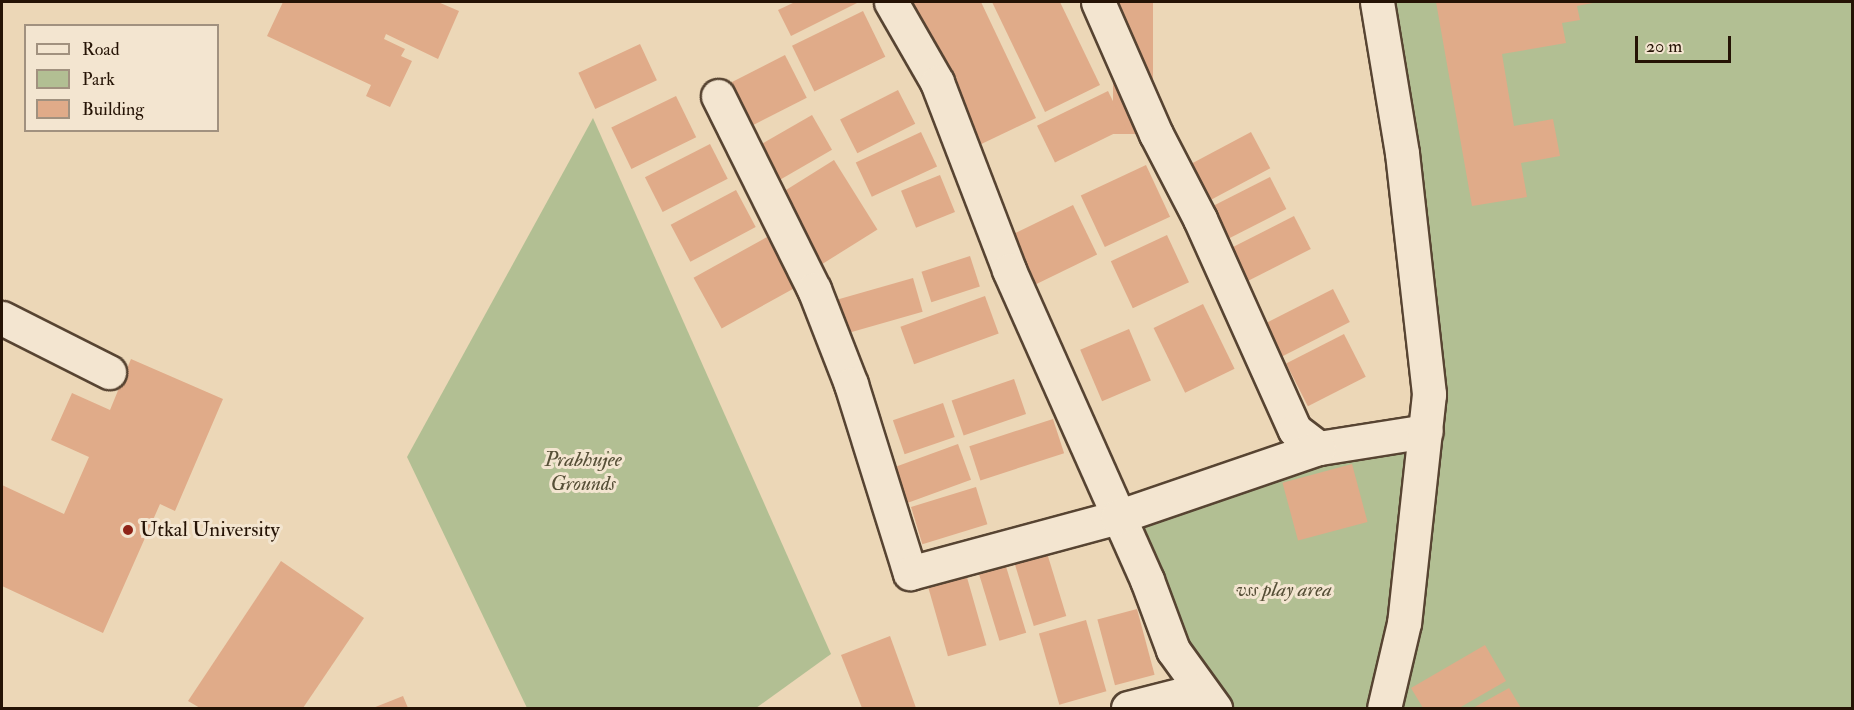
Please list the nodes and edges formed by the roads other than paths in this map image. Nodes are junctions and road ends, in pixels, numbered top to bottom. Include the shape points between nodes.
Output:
1 (891, 2) edge
2 (1098, 2) edge
3 (1377, 2) edge
4 (718, 96) dead end
5 (2, 318) edge
6 (109, 372) dead end
7 (1426, 431) junction
8 (1320, 448) junction
9 (1117, 517) junction
10 (1207, 699) edge
11 (1128, 708) edge
12 (1384, 708) edge

1 - 9 street via 937,82 1009,270
2 - 8 street via 1295,430
3 - 7 street via 1419,289 1429,394
4 - 9 street via 814,289 851,384 910,573
5 - 6 street
7 - 8 street
7 - 12 street via 1404,623
8 - 9 street
9 - 10 street via 1147,580 1173,650
10 - 11 street

